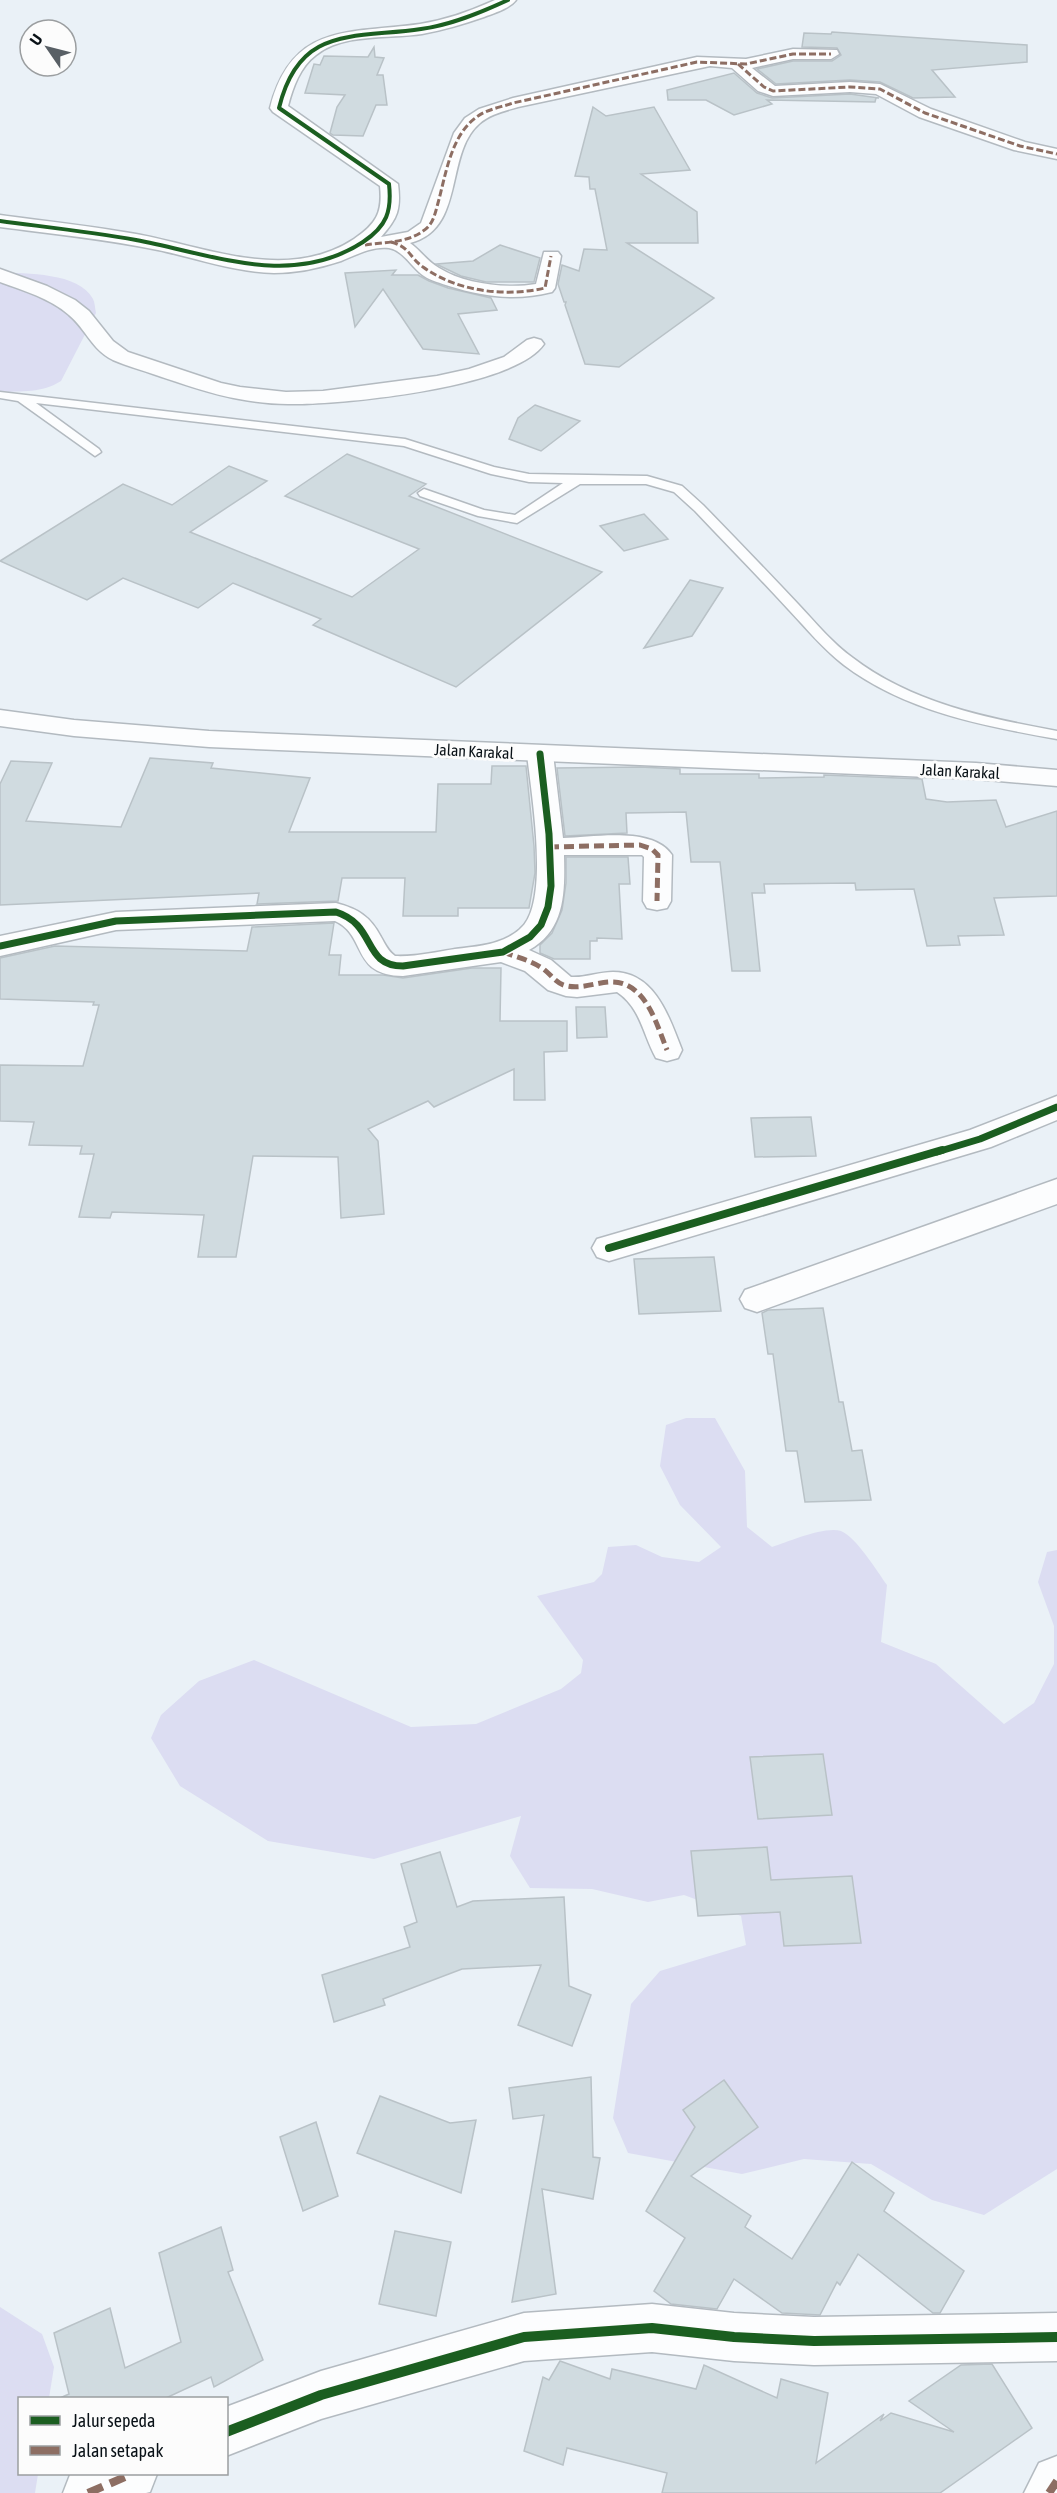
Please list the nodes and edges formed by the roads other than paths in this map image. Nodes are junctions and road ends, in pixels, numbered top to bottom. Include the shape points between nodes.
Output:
1 (508, 0) edge
2 (831, 54) dead end
3 (738, 64) junction
4 (1057, 154) edge
5 (0, 221) edge
6 (388, 242) junction
7 (362, 245) junction
8 (550, 256) dead end
9 (0, 275) edge
10 (534, 344) dead end
11 (0, 395) edge
12 (22, 398) junction
13 (95, 452) dead end
14 (576, 480) junction
15 (424, 493) dead end
16 (0, 718) edge
17 (1057, 735) edge
18 (540, 754) junction
19 (1057, 778) edge
20 (549, 847) junction
21 (657, 901) dead end
22 (0, 946) edge
23 (503, 952) junction
24 (667, 1050) dead end
25 (1055, 1112) edge
26 (1057, 1191) edge
27 (609, 1248) dead end
28 (757, 1299) dead end
29 (1057, 2337) edge
30 (228, 2431) edge
31 (130, 2475) edge
32 (1057, 2481) edge
33 (88, 2493) edge
34 (1049, 2493) edge

1 - 7 street via 448,24 319,45 298,61 279,108 389,184 391,206 387,217
2 - 3 street via 810,52
3 - 4 street via 773,91 880,89 925,113 1020,146
3 - 6 street via 697,62 513,103 478,116 460,137 429,226 422,233
5 - 7 street via 126,238 273,267 306,264
6 - 7 street
6 - 8 street via 412,252 418,263 432,273 500,293 545,288
9 - 10 street via 77,310 108,350 216,388 260,396 323,397 460,378 511,361
11 - 12 lane
12 - 13 lane
12 - 14 lane via 405,443 507,474
14 - 15 lane via 517,519 482,513
14 - 17 lane via 647,480 678,489 857,668 952,712 990,724
16 - 18 street, Jalan Karakal via 208,739
18 - 19 street, Jalan Karakal via 976,771
18 - 20 street
20 - 21 street via 640,845 652,849 658,855
20 - 23 street via 550,899 541,925 530,938
22 - 23 street via 117,921 336,912 359,922 381,960 389,965
23 - 24 street via 545,970 554,982 572,987 618,982 634,989 648,1005
25 - 27 street via 980,1139
26 - 28 street
29 - 30 street via 814,2341 652,2328 524,2337 321,2395
31 - 33 street
32 - 34 street

